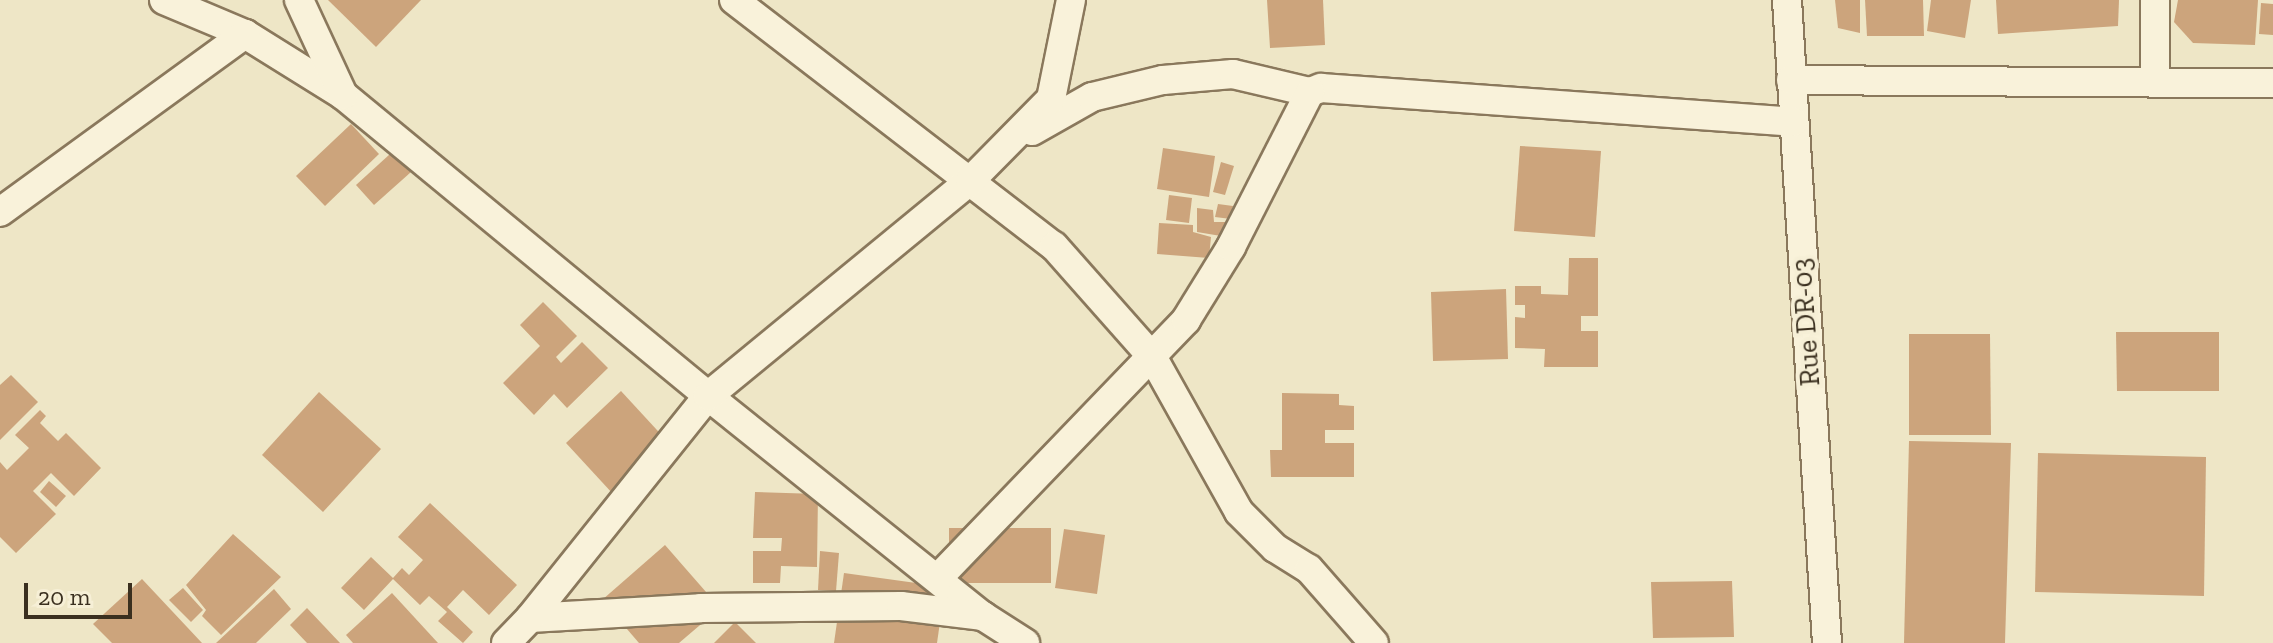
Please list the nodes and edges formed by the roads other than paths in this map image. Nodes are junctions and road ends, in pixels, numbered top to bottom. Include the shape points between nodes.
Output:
1 (164, 0) edge
2 (299, 0) edge
3 (734, 0) edge
4 (1071, 0) edge
5 (1787, 0) edge
6 (2155, 0) edge
7 (245, 34) junction
8 (1791, 80) junction
9 (2155, 82) junction
10 (2273, 83) edge
11 (1310, 92) junction
12 (343, 95) junction
13 (1793, 122) junction
14 (1014, 141) junction
15 (970, 181) junction
16 (0, 212) edge
17 (1153, 358) junction
18 (708, 396) junction
19 (938, 578) junction
20 (983, 616) junction
21 (530, 618) junction
22 (506, 643) edge
23 (1025, 643) edge
24 (1374, 643) edge
25 (1827, 643) edge

1 - 7 street
2 - 12 street
3 - 15 street
4 - 14 street via 1051,99
5 - 8 street, Rue DR-03
6 - 9 street
7 - 12 street
7 - 16 street
8 - 9 street
8 - 13 street, Rue DR-03
9 - 10 street
11 - 13 street via 1321,88
11 - 14 street via 1233,74 1163,80 1092,97
11 - 17 street via 1231,247 1186,320
12 - 18 street
13 - 25 street, Rue DR-03
14 - 15 street
15 - 17 street via 1054,246
15 - 18 street
17 - 19 street
17 - 24 street via 1239,512 1275,548 1309,569
18 - 19 street
18 - 21 street
19 - 20 street
20 - 21 street via 901,606 701,608
20 - 23 street
21 - 22 street

